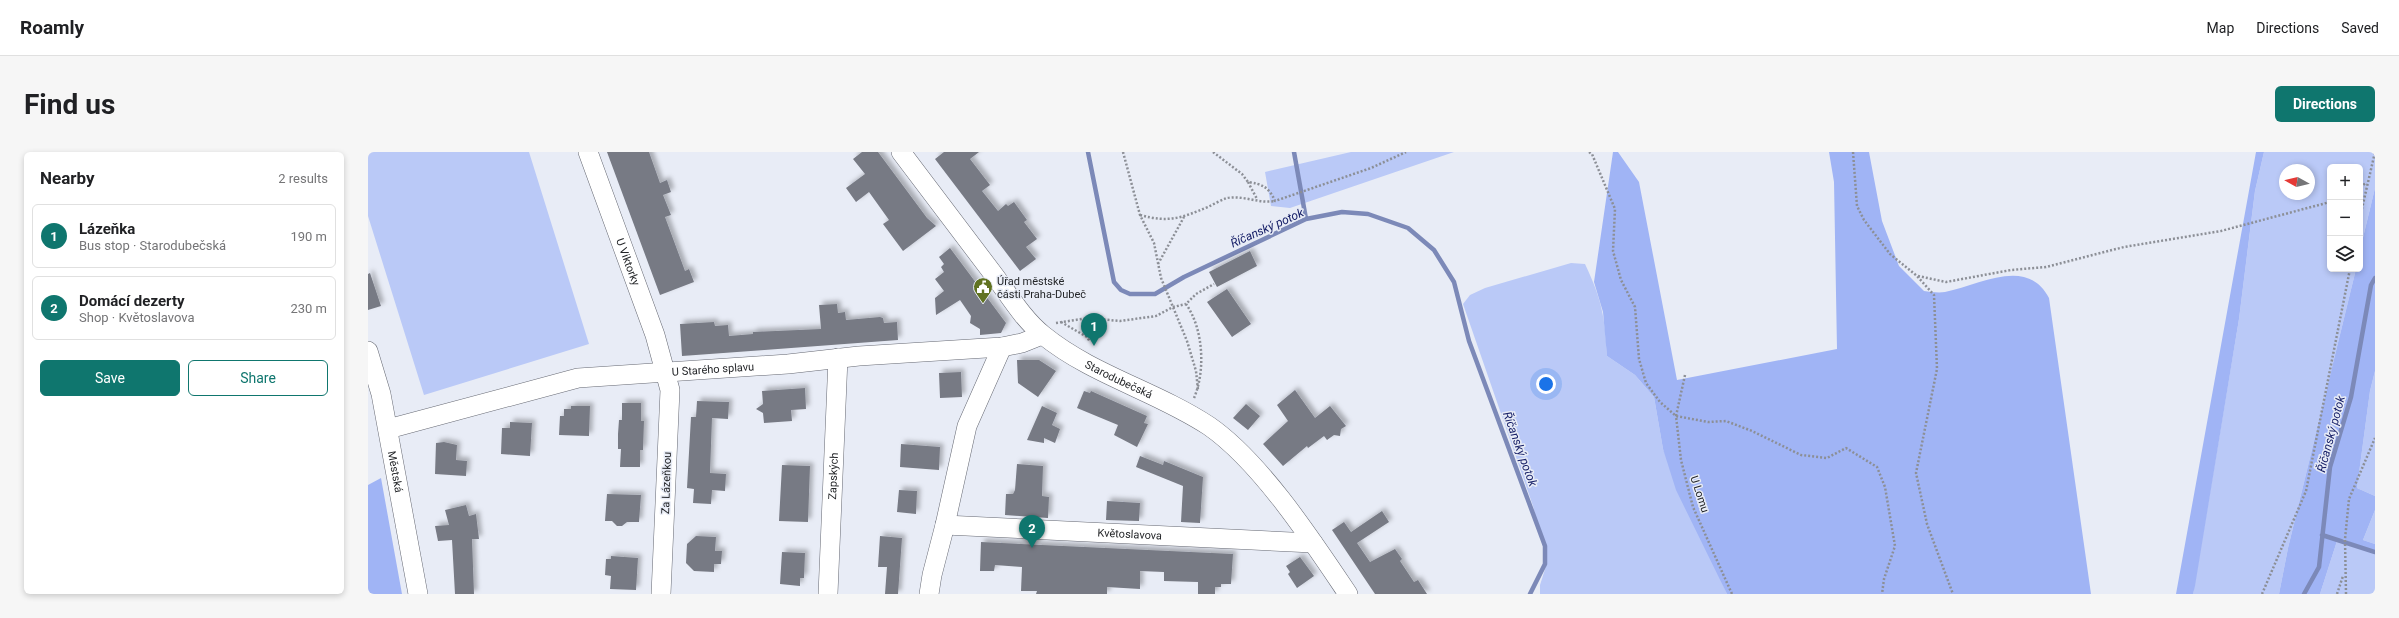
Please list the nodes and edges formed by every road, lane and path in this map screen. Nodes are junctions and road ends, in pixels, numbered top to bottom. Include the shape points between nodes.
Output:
1 (588, 152) edge
2 (901, 152) edge
3 (1123, 152) edge
4 (1213, 152) edge
5 (1406, 152) edge
6 (1589, 152) edge
7 (1853, 152) edge
8 (2375, 152) edge
9 (1248, 182) junction
10 (2367, 183) junction
11 (2363, 186) edge
12 (1257, 199) junction
13 (1275, 201) junction
14 (2363, 202) edge
15 (2327, 203) edge
16 (1140, 215) junction
17 (1184, 217) junction
18 (1158, 264) junction
19 (2349, 272) edge
20 (1917, 276) junction
21 (1214, 284) dead end
22 (1186, 304) junction
23 (1173, 307) junction
24 (1042, 335) junction
25 (1090, 342) dead end
26 (1002, 347) junction
27 (368, 351) edge
28 (838, 358) junction
29 (667, 373) junction
30 (1685, 375) dead end
31 (1198, 390) junction
32 (1186, 412) junction
33 (1676, 416) junction
34 (388, 429) junction
35 (2375, 438) edge
36 (946, 525) junction
37 (1314, 543) junction
38 (2344, 573) junction
39 (418, 594) edge
40 (661, 594) edge
41 (828, 594) edge
42 (929, 594) edge
43 (1348, 594) edge
44 (1732, 594) edge
45 (1882, 594) edge
46 (1953, 594) edge
47 (2262, 594) edge
48 (2337, 594) edge
49 (2346, 594) edge

1 - 29 street, U Viktorky via 656,335
2 - 24 street, Starodubečská
3 - 16 path
4 - 9 path via 1242,174
5 - 13 path via 1371,168
6 - 33 path via 1615,209 1613,251 1621,280 1635,307 1639,359 1646,383 1660,402
7 - 20 path via 1857,206 1864,220 1890,254
8 - 10 path
9 - 12 path
9 - 13 path via 1260,184 1270,190
10 - 11 path
10 - 14 path
12 - 13 path via 1265,203
12 - 17 path via 1225,198
15 - 20 path via 2221,231 2124,247 2046,267 2011,270 1946,282
16 - 17 path via 1158,220 1176,220
16 - 18 path via 1154,243
17 - 18 path
18 - 23 path
19 - 47 path via 2306,491
20 - 46 path via 1934,294 1937,368 1916,473 1927,524
21 - 22 path via 1196,294
22 - 23 path
22 - 31 path via 1197,325 1201,367
23 - 25 path via 1156,316 1120,321 1088,318 1061,322 1088,337
23 - 31 path via 1196,371
24 - 26 street, U Starého splavu
24 - 32 street, Starodubečská via 1086,363
26 - 28 street, U Starého splavu
26 - 36 street via 967,426
27 - 34 street, Městská
28 - 29 street, U Starého splavu
28 - 41 street, Zapských
29 - 34 street, U Starého splavu via 578,378
29 - 40 street, Za Lázeňkou via 670,390
30 - 33 path, U Lomu
31 - 32 path
32 - 37 street, Starodubečská via 1210,427 1234,447 1268,484
33 - 44 path, U Lomu via 1681,460 1693,506
33 - 45 path via 1708,422 1726,422 1752,431 1801,455 1827,458 1846,448 1876,467 1885,487 1895,546
34 - 39 street, Městská
35 - 38 path via 2350,499
36 - 37 street, Květoslavova
36 - 42 street via 939,544
37 - 43 street, Starodubečská
38 - 48 path
38 - 49 path

